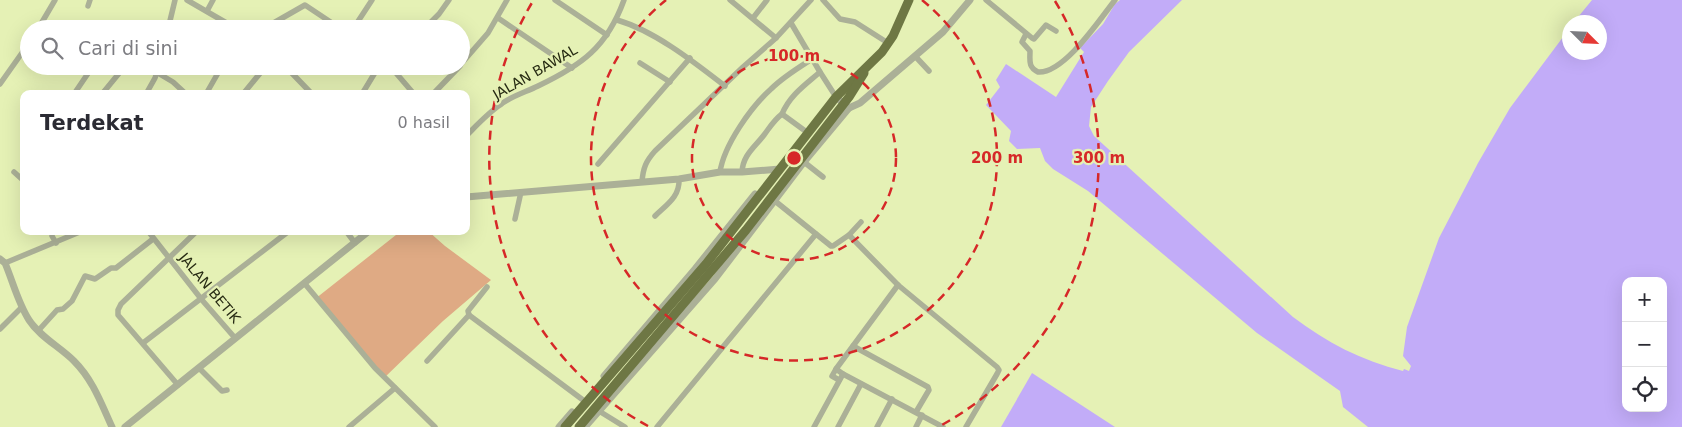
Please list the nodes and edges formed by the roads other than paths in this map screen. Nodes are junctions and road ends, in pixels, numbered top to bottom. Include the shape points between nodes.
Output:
1 (56, 0) edge
2 (175, 0) edge
3 (187, 0) edge
4 (213, 0) edge
5 (372, 0) edge
6 (449, 0) edge
7 (507, 0) edge
8 (555, 0) edge
9 (624, 0) edge
10 (767, 0) edge
11 (811, 0) edge
12 (823, 0) edge
13 (909, 0) edge
14 (970, 0) edge
15 (986, 0) edge
16 (1115, 0) edge
17 (732, 1) edge
18 (306, 2) edge
19 (207, 11) junction
20 (498, 18) junction
21 (753, 18) junction
22 (44, 20) edge
23 (170, 20) edge
24 (222, 20) edge
25 (277, 20) edge
26 (329, 20) edge
27 (359, 20) edge
28 (433, 20) edge
29 (617, 20) junction
30 (791, 23) junction
31 (1056, 31) dead end
32 (1026, 34) junction
33 (608, 35) junction
34 (776, 38) junction
35 (888, 43) junction
36 (470, 54) edge
37 (20, 56) edge
38 (915, 56) junction
39 (690, 58) junction
40 (812, 58) junction
41 (640, 63) dead end
42 (869, 65) junction
43 (572, 68) junction
44 (930, 71) dead end
45 (820, 72) junction
46 (87, 75) edge
47 (118, 75) edge
48 (155, 75) edge
49 (165, 75) edge
50 (217, 75) edge
51 (259, 75) edge
52 (294, 75) edge
53 (374, 75) edge
54 (397, 75) edge
55 (451, 75) edge
56 (670, 82) junction
57 (0, 84) edge
58 (725, 86) junction
59 (77, 90) edge
60 (105, 90) edge
61 (148, 90) edge
62 (182, 90) edge
63 (208, 90) edge
64 (246, 90) edge
65 (308, 90) edge
66 (364, 90) edge
67 (409, 90) edge
68 (437, 90) edge
69 (836, 97) junction
70 (846, 106) junction
71 (782, 114) junction
72 (470, 132) edge
73 (808, 133) junction
74 (804, 162) junction
75 (598, 164) dead end
76 (778, 170) junction
77 (14, 172) dead end
78 (720, 172) junction
79 (742, 172) junction
80 (20, 177) edge
81 (824, 177) dead end
82 (679, 179) junction
83 (642, 182) junction
84 (521, 192) junction
85 (470, 197) edge
86 (775, 201) junction
87 (655, 216) dead end
88 (515, 219) dead end
89 (861, 222) dead end
90 (816, 234) junction
91 (52, 235) edge
92 (73, 235) edge
93 (150, 235) edge
94 (193, 235) edge
95 (284, 235) edge
96 (349, 235) edge
97 (364, 235) edge
98 (849, 235) junction
99 (153, 239) junction
100 (56, 243) junction
101 (355, 243) junction
102 (168, 258) junction
103 (2, 261) edge
104 (305, 284) junction
105 (898, 285) junction
106 (487, 286) dead end
107 (202, 300) junction
108 (22, 307) junction
109 (469, 316) junction
110 (0, 329) edge
111 (38, 331) junction
112 (235, 338) junction
113 (144, 343) junction
114 (853, 346) junction
115 (427, 361) dead end
116 (199, 368) junction
117 (836, 369) junction
118 (843, 374) junction
119 (839, 380) junction
120 (861, 384) junction
121 (178, 385) junction
122 (395, 388) junction
123 (227, 390) dead end
124 (892, 399) junction
125 (583, 400) junction
126 (599, 411) junction
127 (919, 414) junction
128 (112, 427) edge
129 (125, 427) edge
130 (351, 427) edge
131 (435, 427) edge
132 (559, 427) edge
133 (565, 427) edge
134 (579, 427) edge
135 (585, 427) edge
136 (625, 427) edge
137 (657, 427) edge
138 (814, 427) edge
139 (838, 427) edge
140 (877, 427) edge
141 (916, 427) edge
142 (943, 427) edge
143 (966, 427) edge

1 - 22 street
2 - 23 street
3 - 19 street
4 - 19 street
5 - 27 street
6 - 28 street
7 - 20 street
8 - 33 street
9 - 29 street, JALAN BAWAL
10 - 21 street
11 - 30 street
12 - 35 street via 840,19 855,22
13 - 35 highway
14 - 38 street via 943,32
15 - 32 street
16 - 32 street via 1064,62 1050,71 1038,72 1029,64 1030,51 1022,42
17 - 21 street
18 - 25 street
18 - 26 street
19 - 24 street
20 - 36 street
20 - 43 street
21 - 34 street
29 - 33 street, JALAN BAWAL
29 - 39 street
30 - 34 street
30 - 40 street
31 - 32 street via 1048,25 1034,39
33 - 43 street, JALAN BAWAL
34 - 58 street
35 - 42 highway
37 - 57 street
38 - 44 street
38 - 70 street via 867,98 853,107
39 - 56 street
39 - 58 street
40 - 45 street
40 - 78 street via 762,98 731,143
41 - 56 street
42 - 69 highway
42 - 70 highway
43 - 72 street, JALAN BAWAL via 501,104
45 - 69 street
45 - 71 street via 797,91
46 - 59 street
47 - 60 street
48 - 61 street
49 - 62 street
50 - 63 street
51 - 64 street
52 - 65 street
53 - 66 street
54 - 67 street
55 - 68 street
56 - 75 street
58 - 83 street via 650,157 642,170
69 - 70 street
69 - 73 highway
70 - 74 street
70 - 134 highway
71 - 73 street
71 - 79 street via 748,152
73 - 76 highway
74 - 81 street
74 - 86 street
76 - 79 street
76 - 125 street
76 - 133 highway via 700,271
77 - 80 street
78 - 79 street
78 - 82 street
82 - 83 street
82 - 87 street via 679,187 671,202
83 - 84 street
84 - 85 street
84 - 88 street
86 - 90 street
86 - 126 street via 715,279
89 - 98 street
90 - 98 street via 833,246
90 - 137 street
91 - 100 street
92 - 100 street
93 - 99 street, JALAN BETIK
94 - 102 street
95 - 107 street
96 - 101 street
97 - 101 street
98 - 105 street
99 - 102 street, JALAN BETIK
99 - 111 street via 116,268 110,268 95,279 86,275 72,301 57,310
100 - 103 street
101 - 104 street
102 - 107 street, JALAN BETIK
102 - 113 street via 118,310 118,315
103 - 108 street
104 - 112 street
104 - 122 street
105 - 114 street
105 - 143 street via 999,370
106 - 109 street via 468,311
107 - 112 street, JALAN BETIK
107 - 113 street
108 - 110 street
108 - 111 street
109 - 115 street
109 - 125 street
111 - 128 street via 74,361 89,379
112 - 116 street
113 - 121 street
114 - 117 street
114 - 127 street via 928,388
116 - 121 street
116 - 123 street via 222,391
117 - 118 street
117 - 119 street via 832,375
118 - 119 street
118 - 120 street
119 - 138 street
120 - 124 street
120 - 139 street
121 - 129 street
122 - 130 street
122 - 131 street
124 - 127 street
124 - 140 street
125 - 132 street
126 - 135 street
126 - 136 street
127 - 141 street
127 - 142 street

